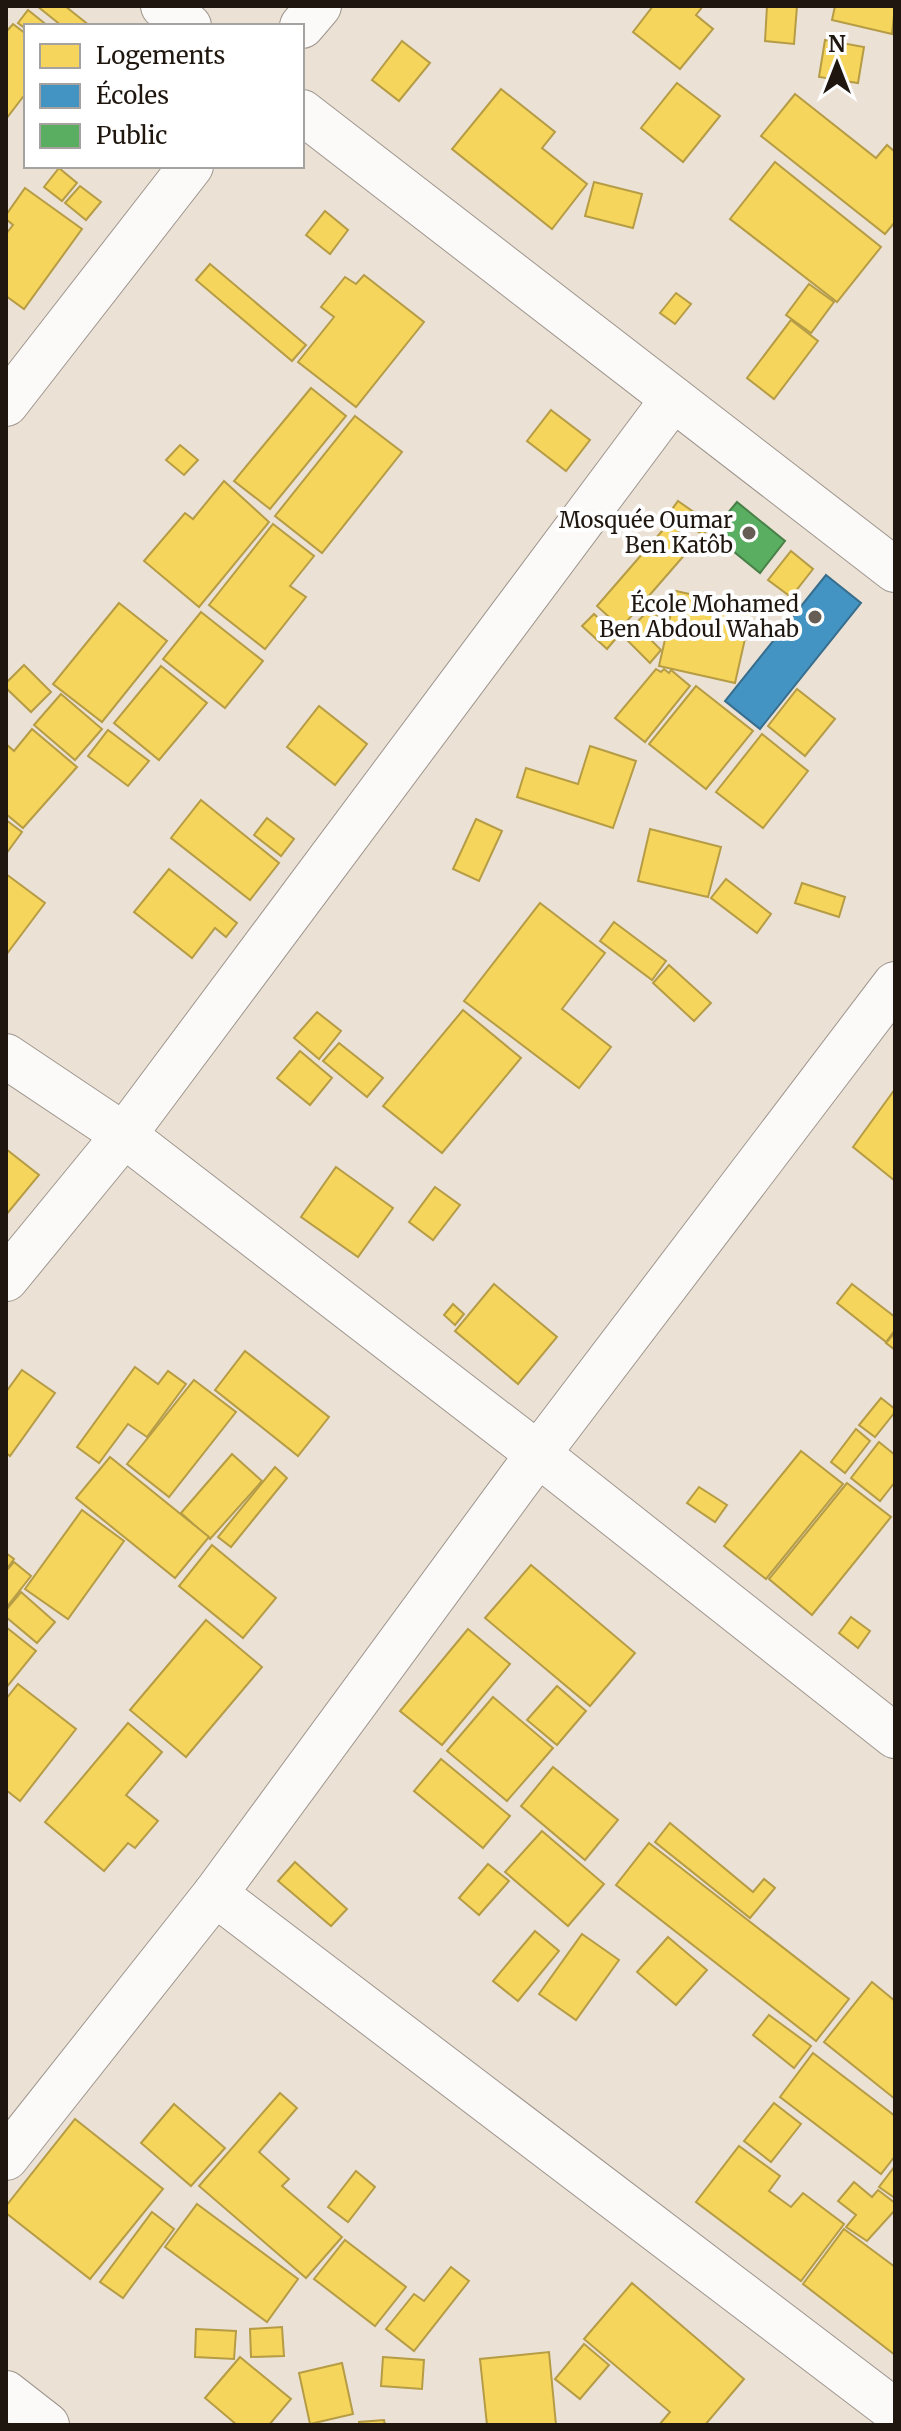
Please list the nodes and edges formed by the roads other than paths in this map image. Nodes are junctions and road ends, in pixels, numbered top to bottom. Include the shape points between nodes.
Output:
1 (163, 6) edge
2 (319, 6) edge
3 (186, 24) edge
4 (304, 24) edge
5 (304, 114) edge
6 (189, 168) edge
7 (9, 393) edge
8 (673, 399) junction
9 (895, 570) edge
10 (895, 984) edge
11 (6, 1056) edge
12 (124, 1135) junction
13 (6, 1279) edge
14 (538, 1454) junction
15 (895, 1736) edge
16 (215, 1894) junction
17 (6, 2158) edge
18 (6, 2393) edge
19 (895, 2411) edge
20 (47, 2425) edge

1 - 3 street
2 - 4 street
5 - 8 street
6 - 7 street
8 - 9 street
8 - 12 street
10 - 14 street
11 - 12 street
12 - 13 street
12 - 14 street
14 - 15 street
14 - 16 street
16 - 17 street
16 - 19 street
18 - 20 street

